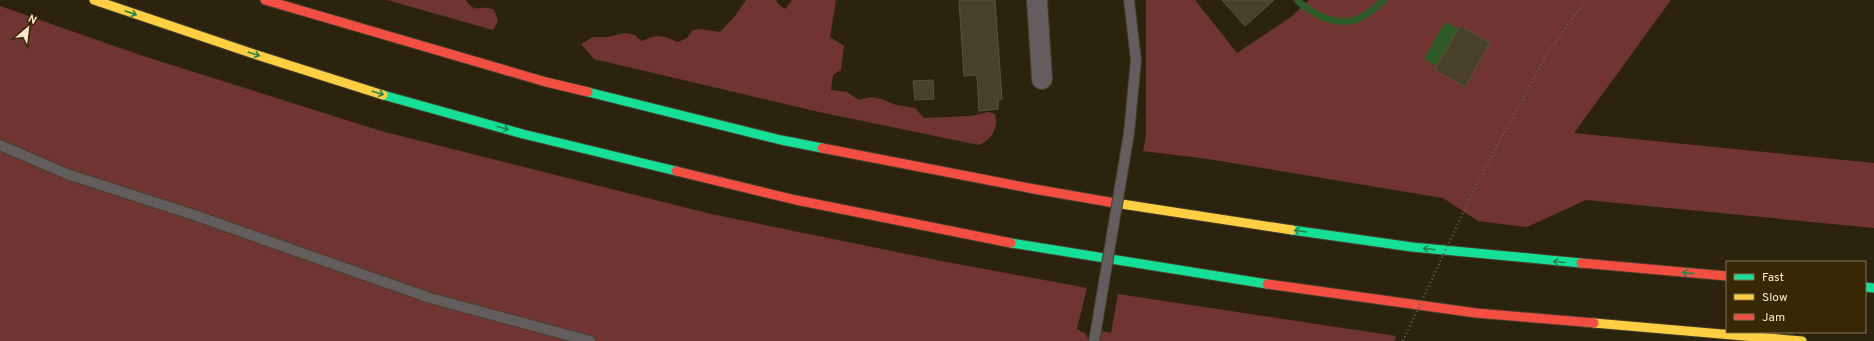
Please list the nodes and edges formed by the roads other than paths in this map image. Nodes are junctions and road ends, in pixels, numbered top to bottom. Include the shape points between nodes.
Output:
1 (94, 0) edge
2 (265, 0) edge
3 (1037, 0) edge
4 (1129, 0) edge
5 (1042, 79) dead end
6 (0, 145) edge
7 (1726, 276) edge
8 (590, 341) edge
9 (1094, 341) edge
10 (1802, 341) edge

1 -> 10 highway via 382,95 523,134 796,200 1036,248 1476,313
7 -> 2 highway via 1412,247 1232,222 1034,189 781,140 546,82
3 - 5 street
4 - 9 lane, bridge via 1136,60 1129,133
6 - 8 lane via 67,174 194,215 430,298

